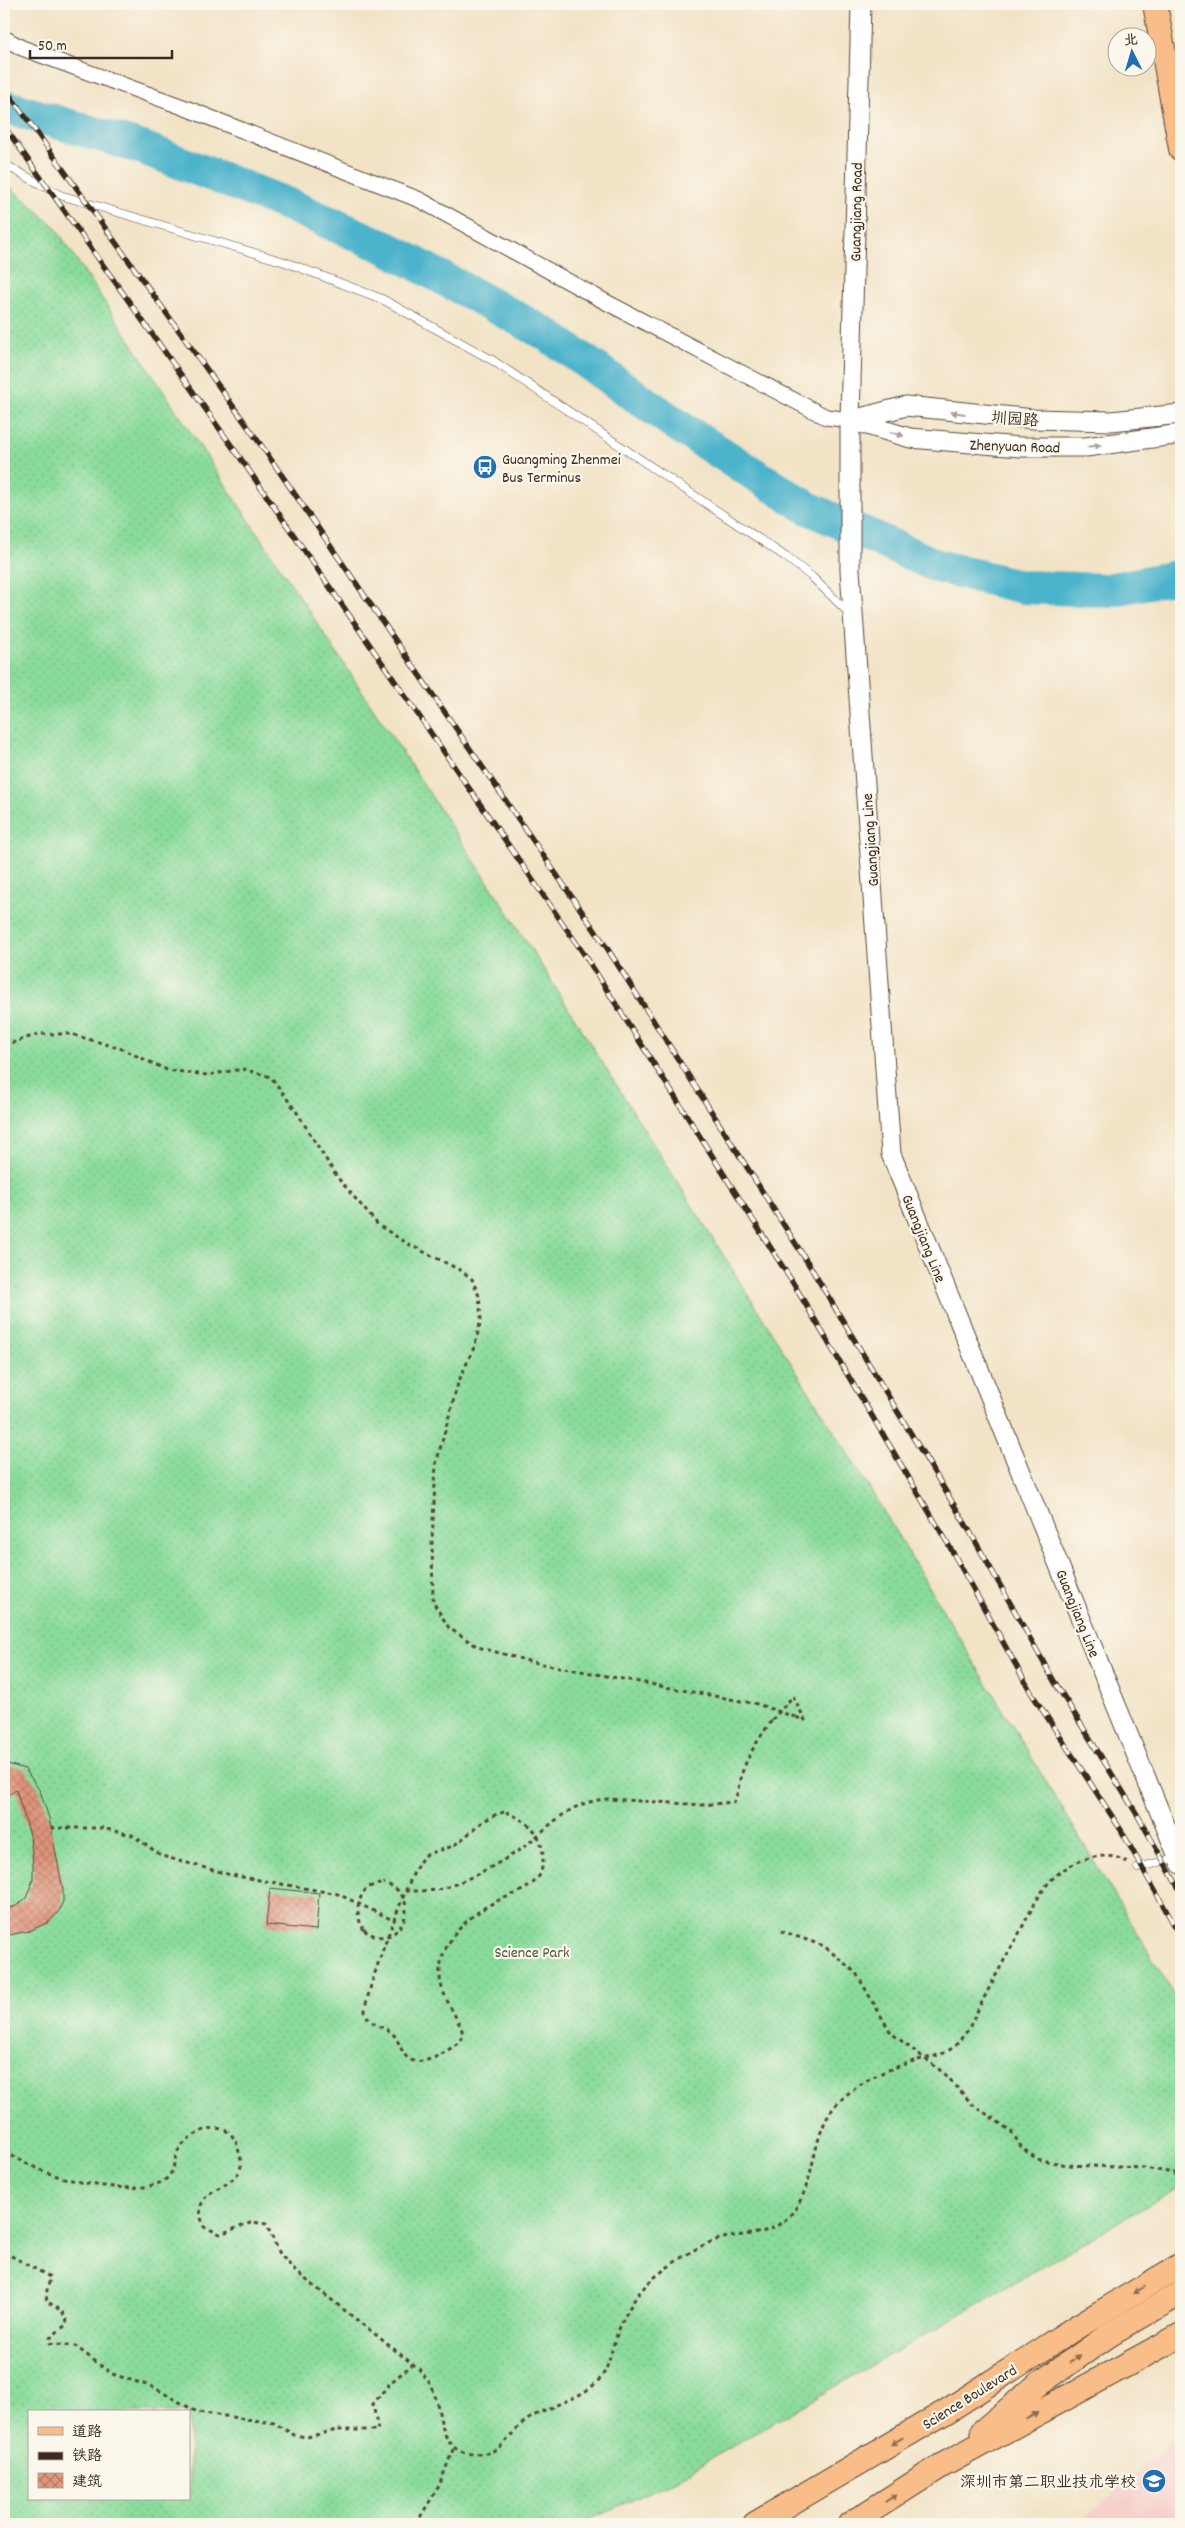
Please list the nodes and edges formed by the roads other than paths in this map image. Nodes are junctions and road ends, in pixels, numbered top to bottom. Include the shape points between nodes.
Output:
1 (862, 4) edge
2 (1155, 4) edge
3 (4, 38) edge
4 (1181, 149) edge
5 (4, 164) edge
6 (1181, 414) edge
7 (850, 420) junction
8 (1181, 434) edge
9 (853, 617) junction
10 (1180, 1861) edge
11 (1138, 1868) road end
12 (1181, 2265) edge
13 (1181, 2293) edge
14 (1181, 2335) edge
15 (941, 2466) junction
16 (755, 2524) edge
17 (850, 2524) edge

1 - 7 street, Guangjiang Road
2 - 4 main road
3 - 7 street via 22,48 420,200 826,417
5 - 9 lane via 60,195 285,262 374,296 424,322 492,360 786,557 812,576
6 -> 7 street, 圳园路 via 1111,420 1034,419 906,406
7 -> 8 street, Zhenyuan Road via 910,438 1020,447 1086,447
7 - 9 street, Guangjiang Line
9 - 10 street, Guangjiang Line via 891,1154
10 - 11 lane
12 -> 16 main road, Science Boulevard via 1078,2326 947,2411
15 -> 13 main road via 1040,2383 1109,2335
15 -> 14 main road
17 -> 15 main road

